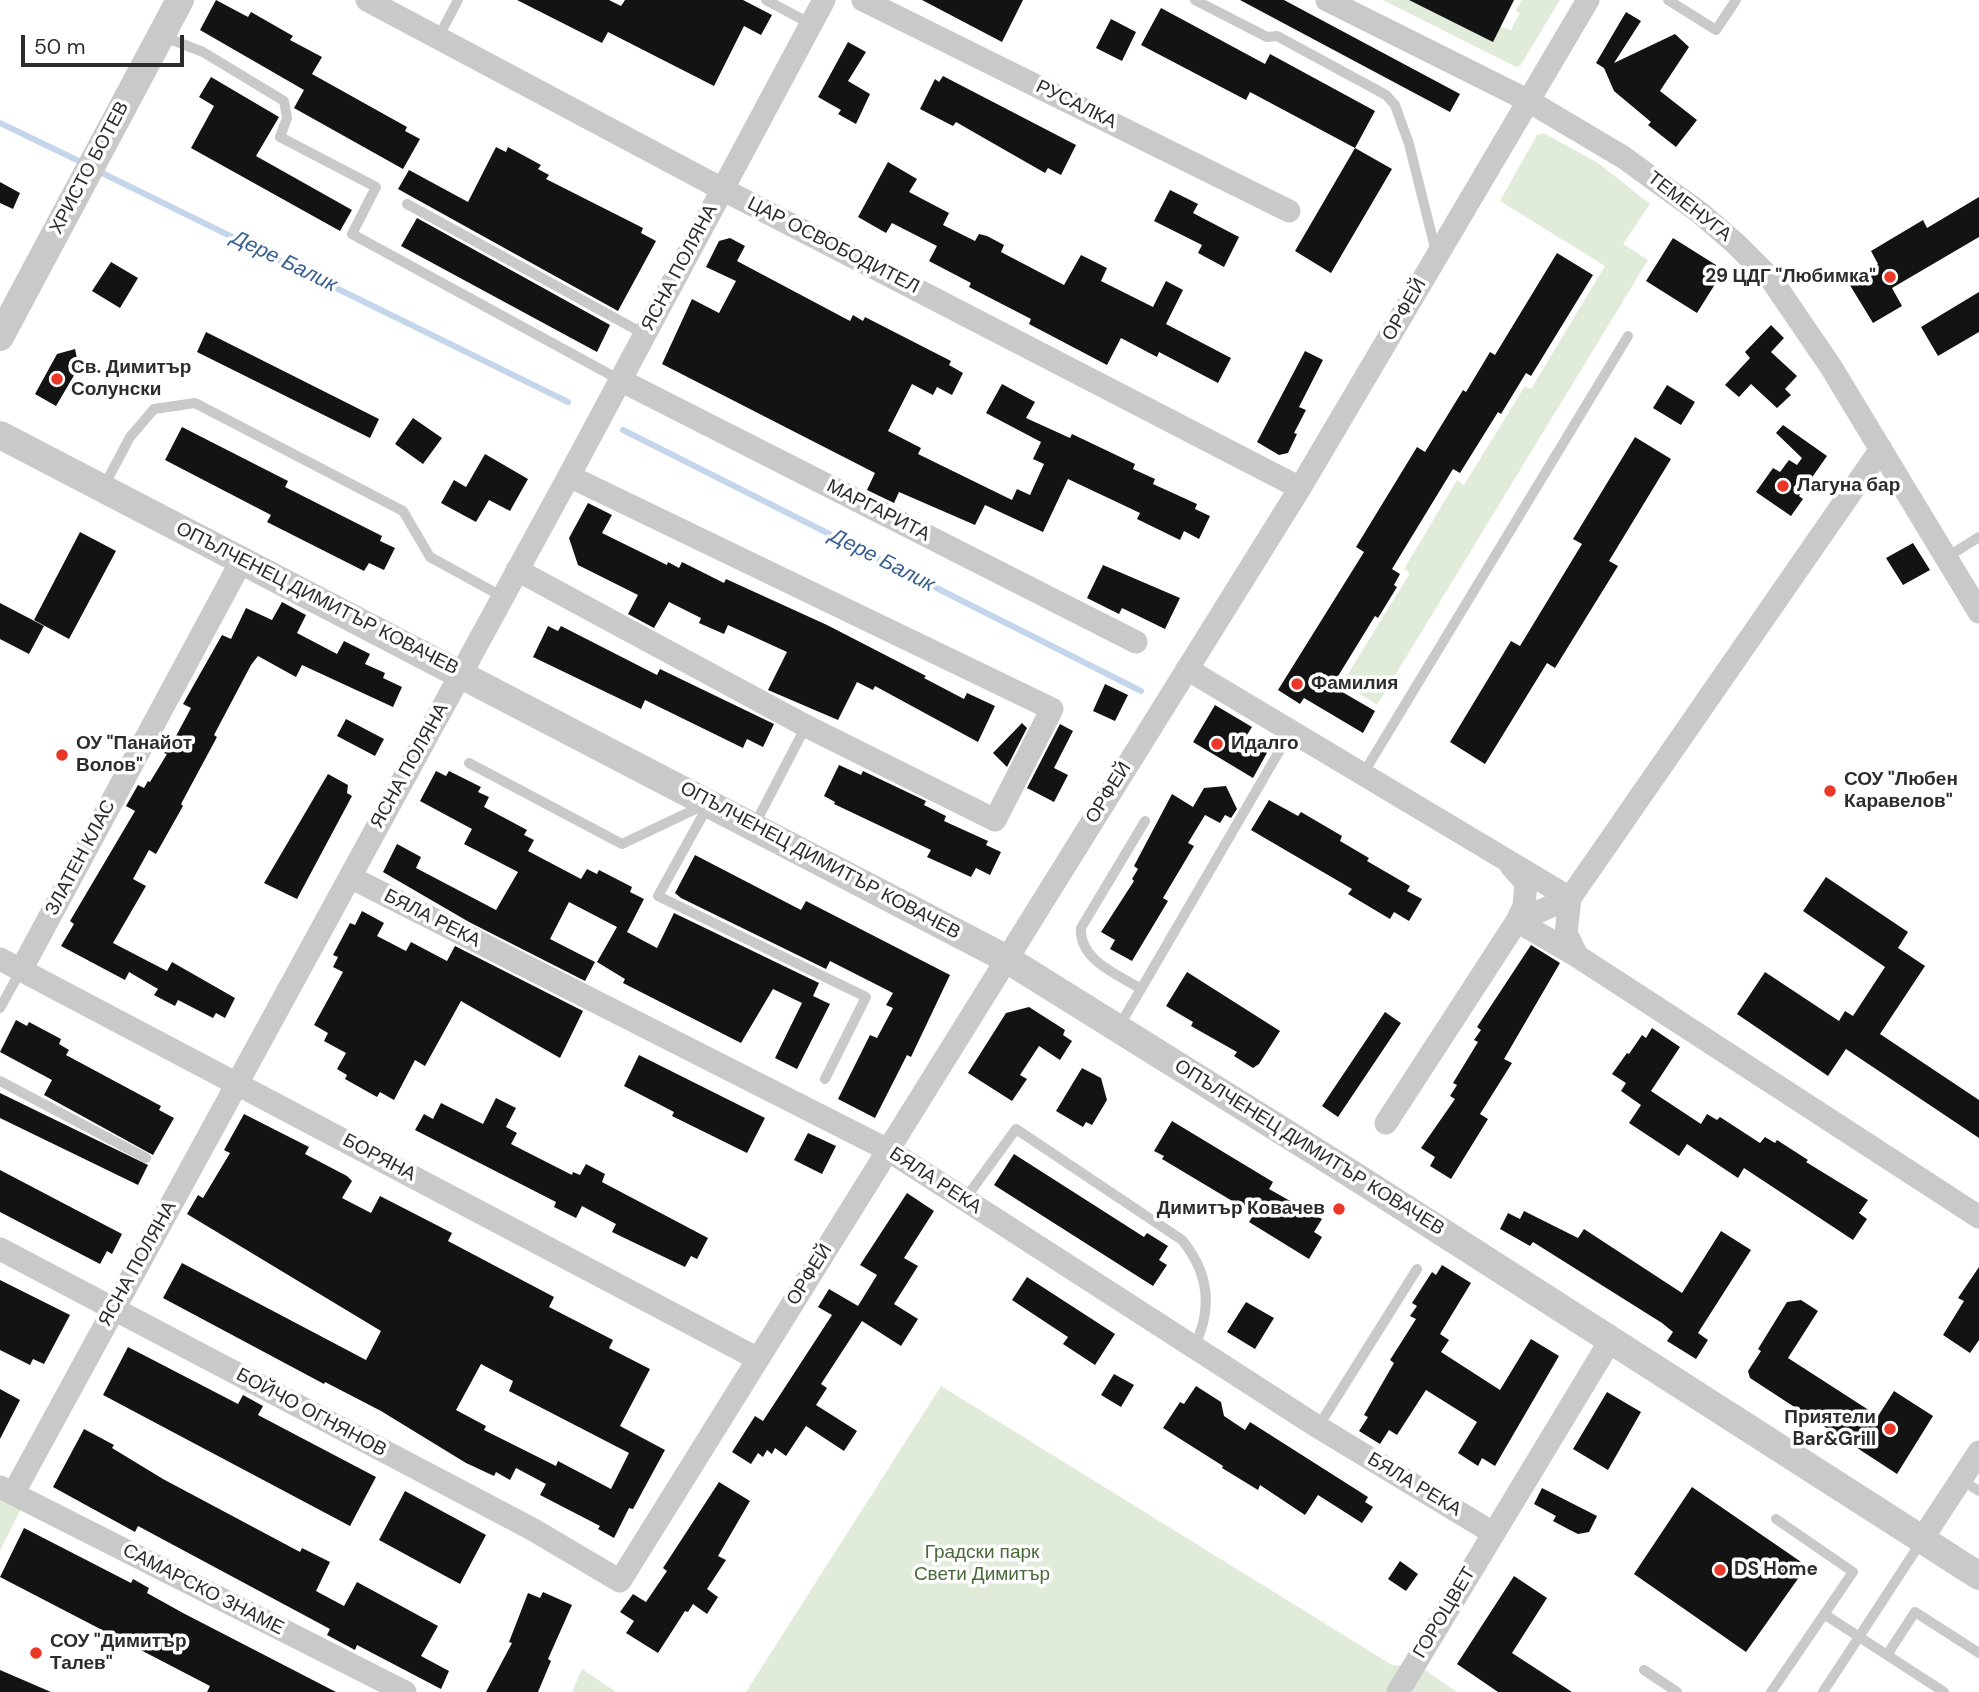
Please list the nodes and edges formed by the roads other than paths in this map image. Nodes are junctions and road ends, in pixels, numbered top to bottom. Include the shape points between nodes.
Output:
1 (180, 0) edge
2 (368, 0) edge
3 (458, 0) edge
4 (766, 0) edge
5 (824, 0) edge
6 (863, 0) edge
7 (1195, 0) edge
8 (1327, 0) edge
9 (1588, 0) edge
10 (1668, 0) edge
11 (1736, 0) edge
12 (811, 24) junction
13 (161, 36) junction
14 (438, 38) junction
15 (1527, 100) junction
16 (722, 189) junction
17 (407, 204) dead end
18 (1289, 211) dead end
19 (1437, 255) junction
20 (644, 334) junction
21 (1628, 336) dead end
22 (0, 337) edge
23 (620, 380) junction
24 (0, 435) edge
25 (1881, 449) junction
26 (569, 476) junction
27 (103, 488) junction
28 (1300, 488) junction
29 (1979, 537) edge
30 (1947, 557) junction
31 (242, 560) junction
32 (517, 570) junction
33 (503, 597) junction
34 (1979, 612) edge
35 (1136, 642) dead end
36 (1187, 669) junction
37 (461, 674) junction
38 (806, 726) junction
39 (1292, 731) junction
40 (469, 763) dead end
41 (1363, 774) junction
42 (710, 803) junction
43 (1145, 821) dead end
44 (754, 826) junction
45 (1507, 861) junction
46 (350, 877) junction
47 (1570, 898) junction
48 (1517, 920) junction
49 (1577, 956) junction
50 (1005, 958) junction
51 (0, 959) edge
52 (20, 970) junction
53 (1141, 989) junction
54 (0, 1008) edge
55 (1118, 1028) junction
56 (825, 1079) dead end
57 (0, 1081) edge
58 (237, 1083) junction
59 (1386, 1123) dead end
60 (888, 1150) junction
61 (146, 1158) dead end
62 (965, 1199) junction
63 (1979, 1217) edge
64 (0, 1249) edge
65 (1417, 1269) dead end
66 (113, 1309) junction
67 (1610, 1341) junction
68 (1195, 1348) junction
69 (758, 1359) junction
70 (1318, 1427) junction
71 (1979, 1452) edge
72 (1970, 1485) edge
73 (6, 1490) edge
74 (1776, 1519) dead end
75 (1493, 1533) junction
76 (1923, 1539) junction
77 (1979, 1576) edge
78 (620, 1581) joint
79 (1824, 1614) junction
80 (1859, 1637) junction
81 (1979, 1653) edge
82 (1887, 1655) junction
83 (1644, 1670) dead end
84 (405, 1692) edge
85 (1398, 1692) edge
86 (1677, 1692) edge
87 (1771, 1692) edge
88 (1823, 1692) edge
89 (1944, 1692) edge

1 - 13 street, ХРИСТО БОТЕВ
2 - 14 street, ЦАР ОСВОБОДИТЕЛ
3 - 14 lane
4 - 12 lane
5 - 12 street, ЯСНА ПОЛЯНА
6 - 18 street, РУСАЛКА
7 - 19 lane via 1266,37 1277,36 1386,95 1402,118
8 - 15 street, ТЕМЕНУГА
9 - 15 street, ОРФЕЙ
10 - 11 lane via 1716,30
12 - 16 street, ЯСНА ПОЛЯНА
13 - 22 street, ХРИСТО БОТЕВ
13 - 23 lane via 203,52 284,101 286,118 280,137 376,187 352,234
14 - 16 street, ЦАР ОСВОБОДИТЕЛ
15 - 19 street, ОРФЕЙ
15 - 25 street, ТЕМЕНУГА via 1623,157 1735,243 1771,279
16 - 20 street, ЯСНА ПОЛЯНА
16 - 28 street, ЦАР ОСВОБОДИТЕЛ
17 - 20 lane
19 - 28 street, ОРФЕЙ
20 - 23 street, ЯСНА ПОЛЯНА
21 - 41 lane
23 - 26 street, ЯСНА ПОЛЯНА
23 - 35 street, МАРГАРИТА
24 - 27 street, ОПЪЛЧЕНЕЦ ДИМИТЪР КОВАЧЕВ
25 - 30 street, ТЕМЕНУГА
25 - 47 street
26 - 32 street, ЯСНА ПОЛЯНА
26 - 38 street via 1052,709 995,820
27 - 31 street, ОПЪЛЧЕНЕЦ ДИМИТЪР КОВАЧЕВ
27 - 33 lane via 130,437 154,409 195,403 403,511 430,557
28 - 36 street, ОРФЕЙ
29 - 30 lane
30 - 34 street, ТЕМЕНУГА
31 - 37 street, ОПЪЛЧЕНЕЦ ДИМИТЪР КОВАЧЕВ
31 - 52 street, ЗЛАТЕН КЛАС
32 - 33 street, ЯСНА ПОЛЯНА
32 - 38 street
33 - 37 street, ЯСНА ПОЛЯНА
36 - 39 street
36 - 50 street, ОРФЕЙ
37 - 42 street, ОПЪЛЧЕНЕЦ ДИМИТЪР КОВАЧЕВ
37 - 46 street, ЯСНА ПОЛЯНА
38 - 44 lane
39 - 41 street
39 - 53 lane
40 - 42 lane via 622,844
41 - 45 street
42 - 44 street, ОПЪЛЧЕНЕЦ ДИМИТЪР КОВАЧЕВ
42 - 56 lane via 658,897 866,997
43 - 53 lane via 1081,928 1080,941 1087,955
44 - 50 street, ОПЪЛЧЕНЕЦ ДИМИТЪР КОВАЧЕВ
45 - 47 street
45 - 48 street via 1526,883
46 - 58 street, ЯСНА ПОЛЯНА
46 - 60 street, БЯЛА РЕКА
47 - 48 street
47 - 49 street via 1566,933
48 - 49 street
48 - 59 street
49 - 63 street
50 - 55 street, ОПЪЛЧЕНЕЦ ДИМИТЪР КОВАЧЕВ
50 - 60 street, ОРФЕЙ
51 - 52 street, БОРЯНА
52 - 54 lane
52 - 58 street, БОРЯНА
53 - 55 lane
55 - 67 street, ОПЪЛЧЕНЕЦ ДИМИТЪР КОВАЧЕВ
57 - 61 lane
58 - 66 street, ЯСНА ПОЛЯНА
58 - 69 street, БОРЯНА
60 - 62 street, БЯЛА РЕКА
60 - 69 street, ОРФЕЙ
62 - 68 street, БЯЛА РЕКА
62 - 68 lane via 1016,1129 1182,1240 1198,1259 1206,1293 1205,1325
64 - 66 street, БОЙЧО ОГНЯНОВ
65 - 70 lane
66 - 73 street, ЯСНА ПОЛЯНА
66 - 78 street, БОЙЧО ОГНЯНОВ via 532,1529
67 - 75 street
67 - 76 street, ОПЪЛЧЕНЕЦ ДИМИТЪР КОВАЧЕВ
68 - 70 street, БЯЛА РЕКА
69 - 78 street, ОРФЕЙ
70 - 75 street, БЯЛА РЕКА
71 - 72 street
72 - 76 street
73 - 84 street, САМАРСКО ЗНАМЕ
74 - 79 lane via 1853,1572
75 - 85 street, ГОРОЦВЕТ
76 - 77 street, ОПЪЛЧЕНЕЦ ДИМИТЪР КОВАЧЕВ
76 - 80 lane
79 - 80 lane
79 - 87 lane
80 - 82 lane
80 - 88 lane
81 - 82 lane via 1915,1612
82 - 89 lane
83 - 86 lane

